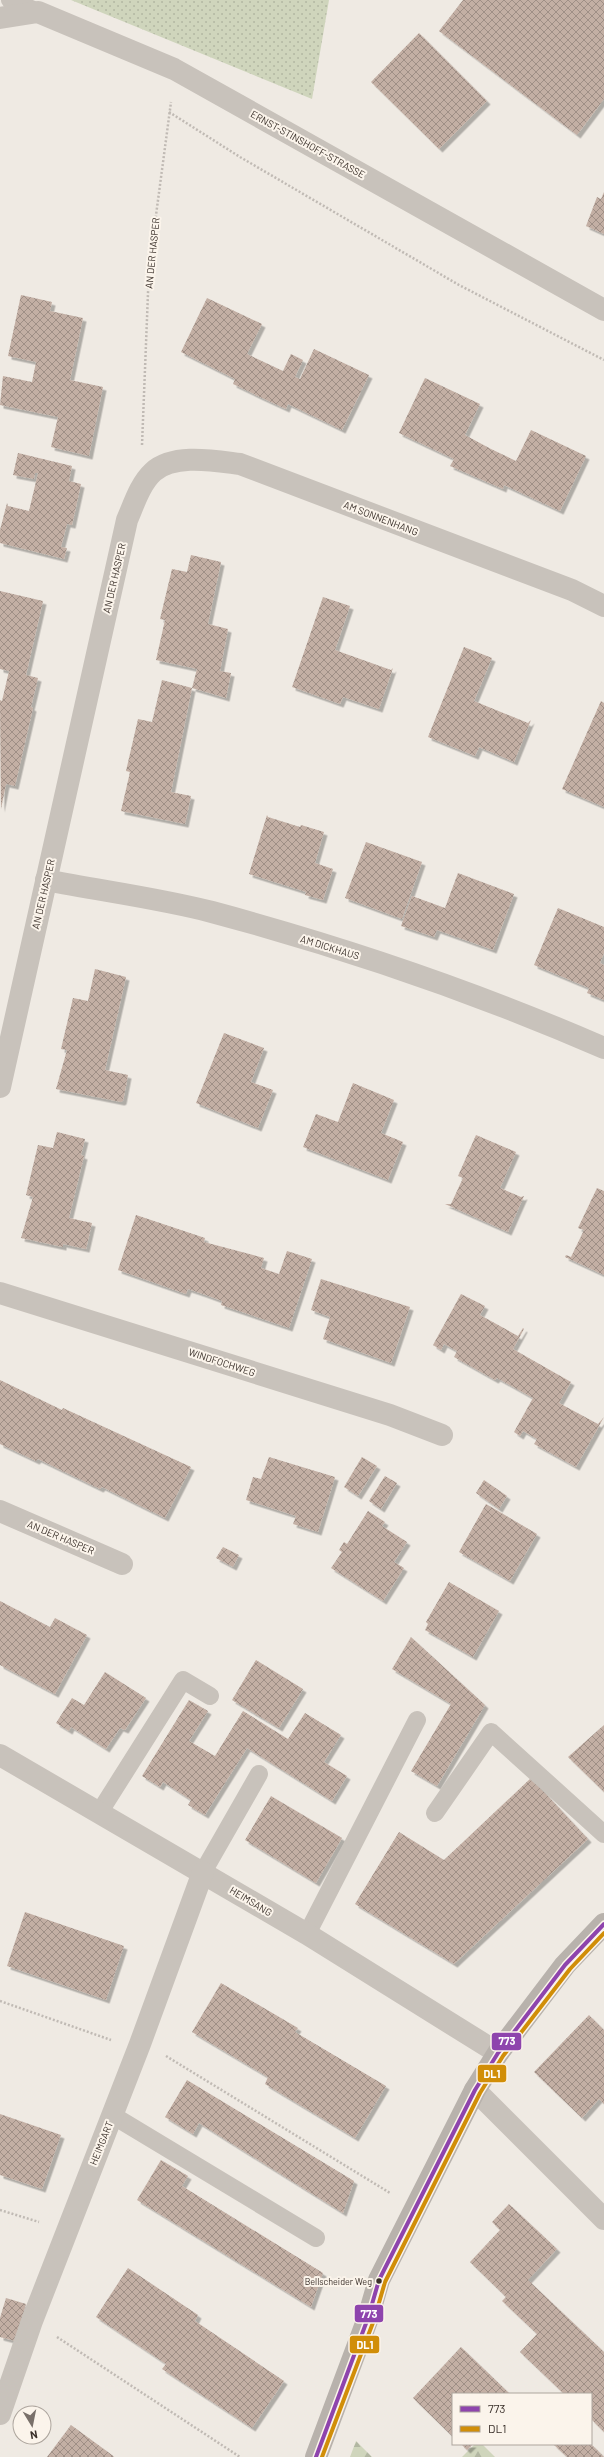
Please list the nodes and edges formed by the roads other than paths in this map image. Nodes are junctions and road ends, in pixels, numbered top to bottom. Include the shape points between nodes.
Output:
1 (10, 0) edge
2 (38, 12) junction
3 (0, 18) edge
4 (604, 310) edge
5 (154, 471) joint
6 (604, 606) edge
7 (46, 880) junction
8 (604, 1048) edge
9 (0, 1087) edge
10 (0, 1293) edge
11 (442, 1435) dead end
12 (0, 1511) edge
13 (122, 1564) dead end
14 (210, 1696) dead end
15 (417, 1720) dead end
16 (0, 1755) edge
17 (259, 1774) dead end
18 (99, 1812) junction
19 (435, 1813) dead end
20 (604, 1834) edge
21 (203, 1872) junction
22 (604, 1924) edge
23 (307, 1934) junction
24 (498, 2053) junction
25 (475, 2090) junction
26 (112, 2115) junction
27 (604, 2219) edge
28 (316, 2238) dead end
29 (0, 2414) edge
30 (316, 2457) edge

1 - 2 lane
2 - 3 street
2 - 4 street, ERNST-STINSHOFF-STRASSE via 174,69
5 - 6 street, AM SONNENHANG via 174,462 196,458 240,464 572,590
5 - 7 street, AN DER HASPER via 139,492 127,520
7 - 8 street, AM DICKHAUS via 211,912 384,963 553,1026
7 - 9 street, AN DER HASPER
10 - 11 street, WINDFOCHWEG via 382,1413
12 - 13 street, AN DER HASPER
14 - 18 lane via 183,1680
15 - 23 lane
16 - 18 street, HEIMSANG
17 - 21 lane
18 - 21 street, HEIMSANG
19 - 20 lane via 491,1732
21 - 23 street, HEIMSANG
21 - 26 street, HEIMGART
22 - 24 street via 565,1965
23 - 24 street, HEIMSANG
24 - 25 street
25 - 27 street
25 - 30 street via 379,2280 368,2318
26 - 28 lane
26 - 29 street, HEIMGART via 66,2230

